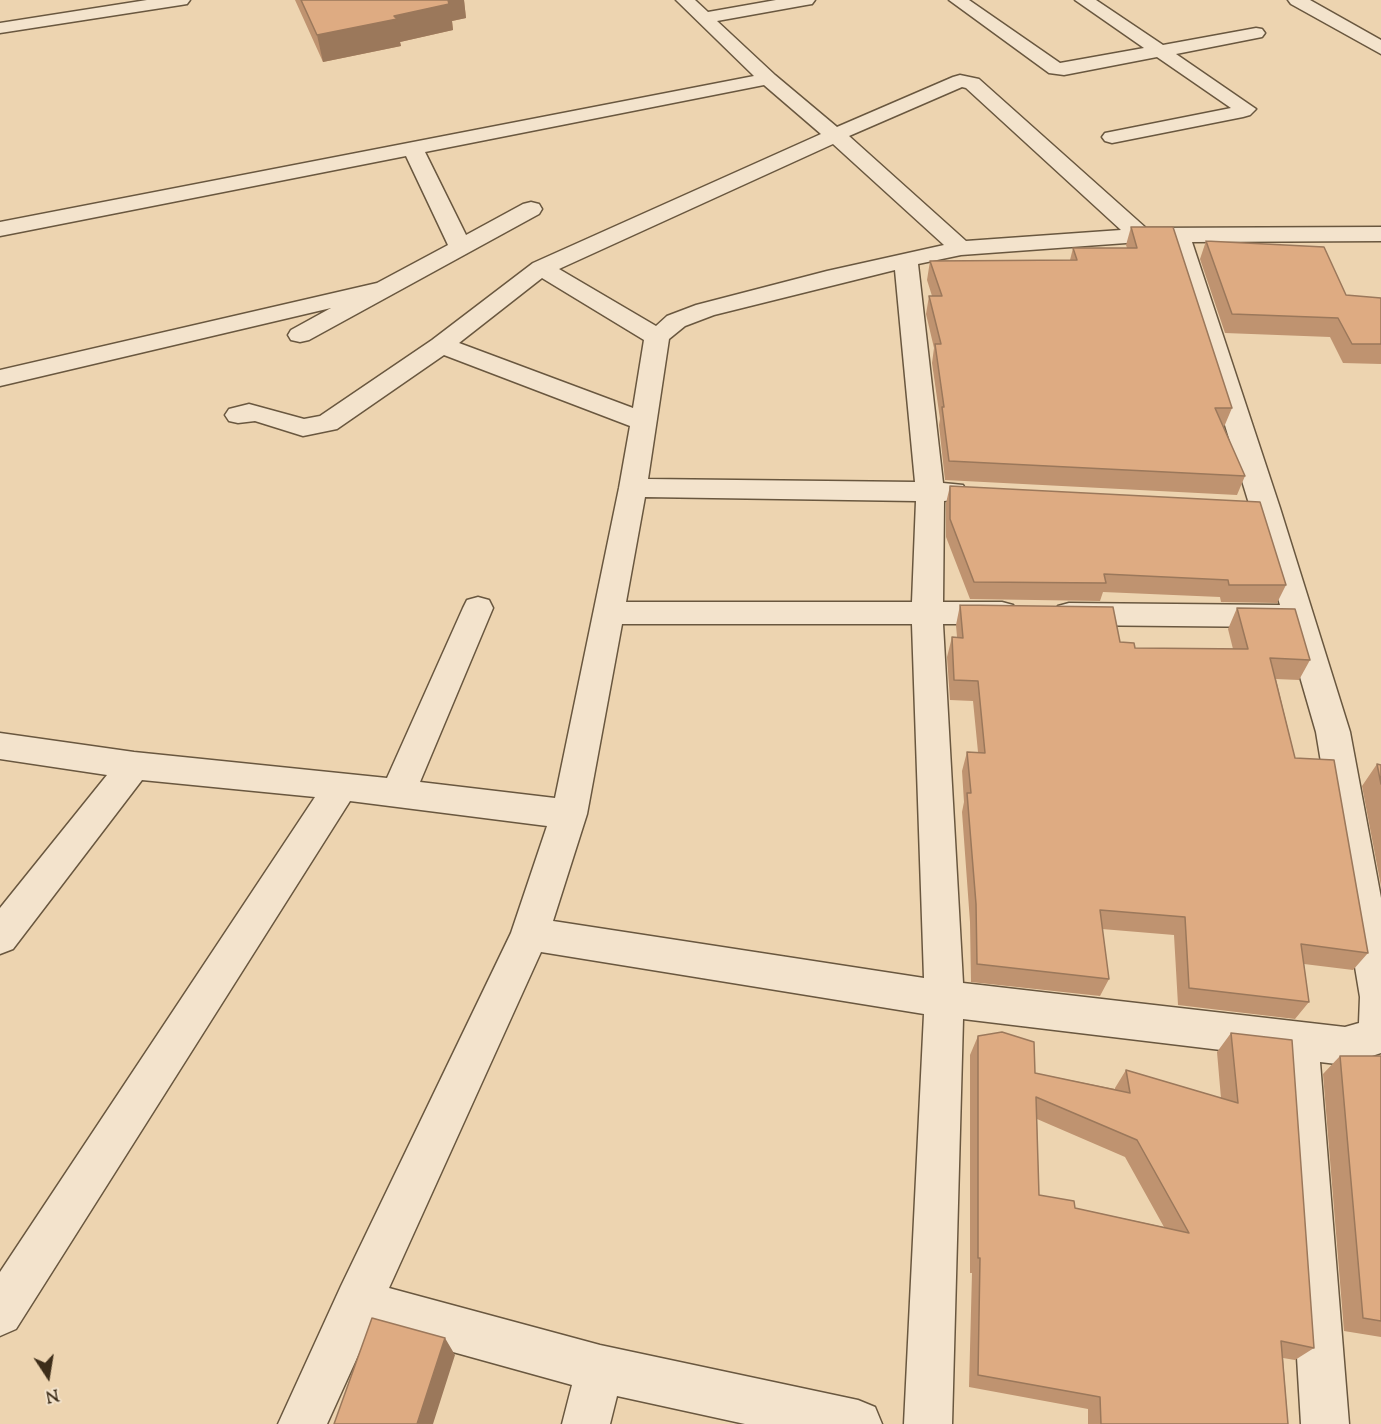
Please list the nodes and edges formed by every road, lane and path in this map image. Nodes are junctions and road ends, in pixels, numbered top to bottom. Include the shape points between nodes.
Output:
1 (182, 0) edge
2 (685, 0) edge
3 (806, 0) edge
4 (958, 0) edge
5 (1084, 0) edge
6 (1297, 0) edge
7 (704, 18) junction
8 (0, 28) edge
9 (1256, 33) dead end
10 (1379, 45) edge
11 (1160, 50) junction
12 (768, 79) junction
13 (835, 135) junction
14 (1112, 137) dead end
15 (413, 149) junction
16 (531, 209) dead end
17 (0, 229) edge
18 (1178, 234) junction
19 (1381, 234) edge
20 (1140, 235) junction
21 (460, 247) junction
22 (961, 248) junction
23 (906, 259) junction
24 (541, 268) junction
25 (383, 289) junction
26 (300, 335) dead end
27 (657, 338) junction
28 (441, 345) junction
29 (0, 378) edge
30 (238, 416) dead end
31 (644, 422) junction
32 (633, 488) junction
33 (930, 491) junction
34 (976, 494) edge
35 (478, 608) dead end
36 (927, 612) junction
37 (608, 613) junction
38 (1298, 616) junction
39 (0, 746) edge
40 (134, 766) junction
41 (341, 786) junction
42 (398, 793) junction
43 (569, 814) junction
44 (530, 934) junction
45 (0, 937) edge
46 (944, 999) junction
47 (1298, 1039) junction
48 (357, 1302) junction
49 (0, 1313) edge
50 (600, 1369) junction
51 (302, 1424) edge
52 (586, 1424) edge
53 (858, 1424) edge
54 (928, 1424) edge
55 (1325, 1424) edge

1 - 8 street
2 - 7 street
3 - 7 street
4 - 11 street via 1056,69
5 - 11 street
6 - 10 street
7 - 12 street
9 - 11 street
11 - 14 street via 1246,109
12 - 13 street
12 - 15 street
13 - 20 street via 960,81 968,81
13 - 22 street
13 - 24 street
15 - 17 street
15 - 21 street
16 - 21 street
18 - 19 street
18 - 20 street
18 - 38 street via 1255,507
20 - 22 street
21 - 25 street
22 - 23 street
23 - 27 street via 705,310 676,321
23 - 33 street
24 - 27 street
24 - 28 street
25 - 26 street
25 - 29 street
27 - 31 street
28 - 30 street via 328,423 303,428 258,413
28 - 31 street
31 - 32 street
32 - 33 street
32 - 37 street
33 - 34 street
33 - 36 street
35 - 42 street
36 - 37 street
36 - 38 street
36 - 46 street
37 - 43 street
38 - 47 street via 1333,732 1380,997 1380,1021 1372,1038 1345,1046
39 - 40 street
40 - 41 street
40 - 45 street
41 - 42 street
41 - 49 street
42 - 43 street
43 - 44 street
44 - 46 street
44 - 48 street
46 - 47 street
46 - 54 street
47 - 55 street
48 - 50 street
48 - 51 street
50 - 52 street
50 - 53 street

